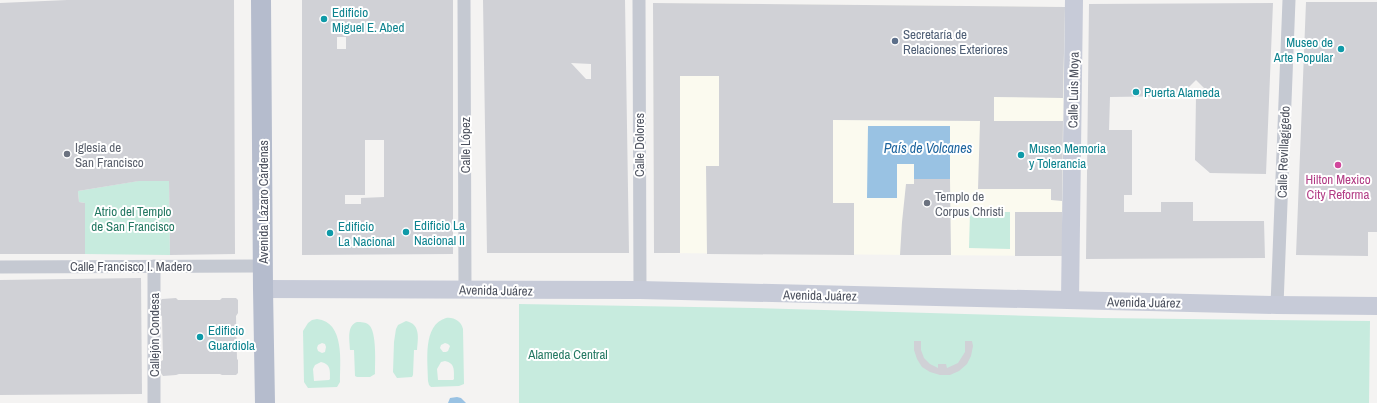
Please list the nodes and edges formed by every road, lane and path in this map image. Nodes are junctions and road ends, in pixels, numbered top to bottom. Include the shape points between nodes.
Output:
1 (261, 0) edge
2 (464, 0) edge
3 (639, 0) edge
4 (1074, 0) edge
5 (1289, 0) edge
6 (154, 266) junction
7 (263, 266) junction
8 (0, 267) edge
9 (263, 289) junction
10 (465, 289) junction
11 (640, 290) junction
12 (1070, 300) junction
13 (1277, 305) junction
14 (1377, 306) edge
15 (154, 403) edge
16 (265, 403) edge

1 - 7 main road, Avenida Lázaro Cárdenas
2 - 10 street, Calle López
3 - 11 street, Calle Dolores
4 - 12 main road, Calle Luis Moya
5 - 13 street, Calle Revillagigedo
6 - 7 street, Calle Francisco I. Madero
6 - 8 street, Calle Francisco I. Madero
6 - 15 street, Callejón Condesa
7 - 9 main road, Avenida Lázaro Cárdenas
9 - 10 main road, Avenida Juárez
9 - 16 main road, Avenida Lázaro Cárdenas
10 - 11 main road, Avenida Juárez
11 - 12 main road, Avenida Juárez
12 - 13 main road, Avenida Juárez
13 - 14 main road, Avenida Juárez

